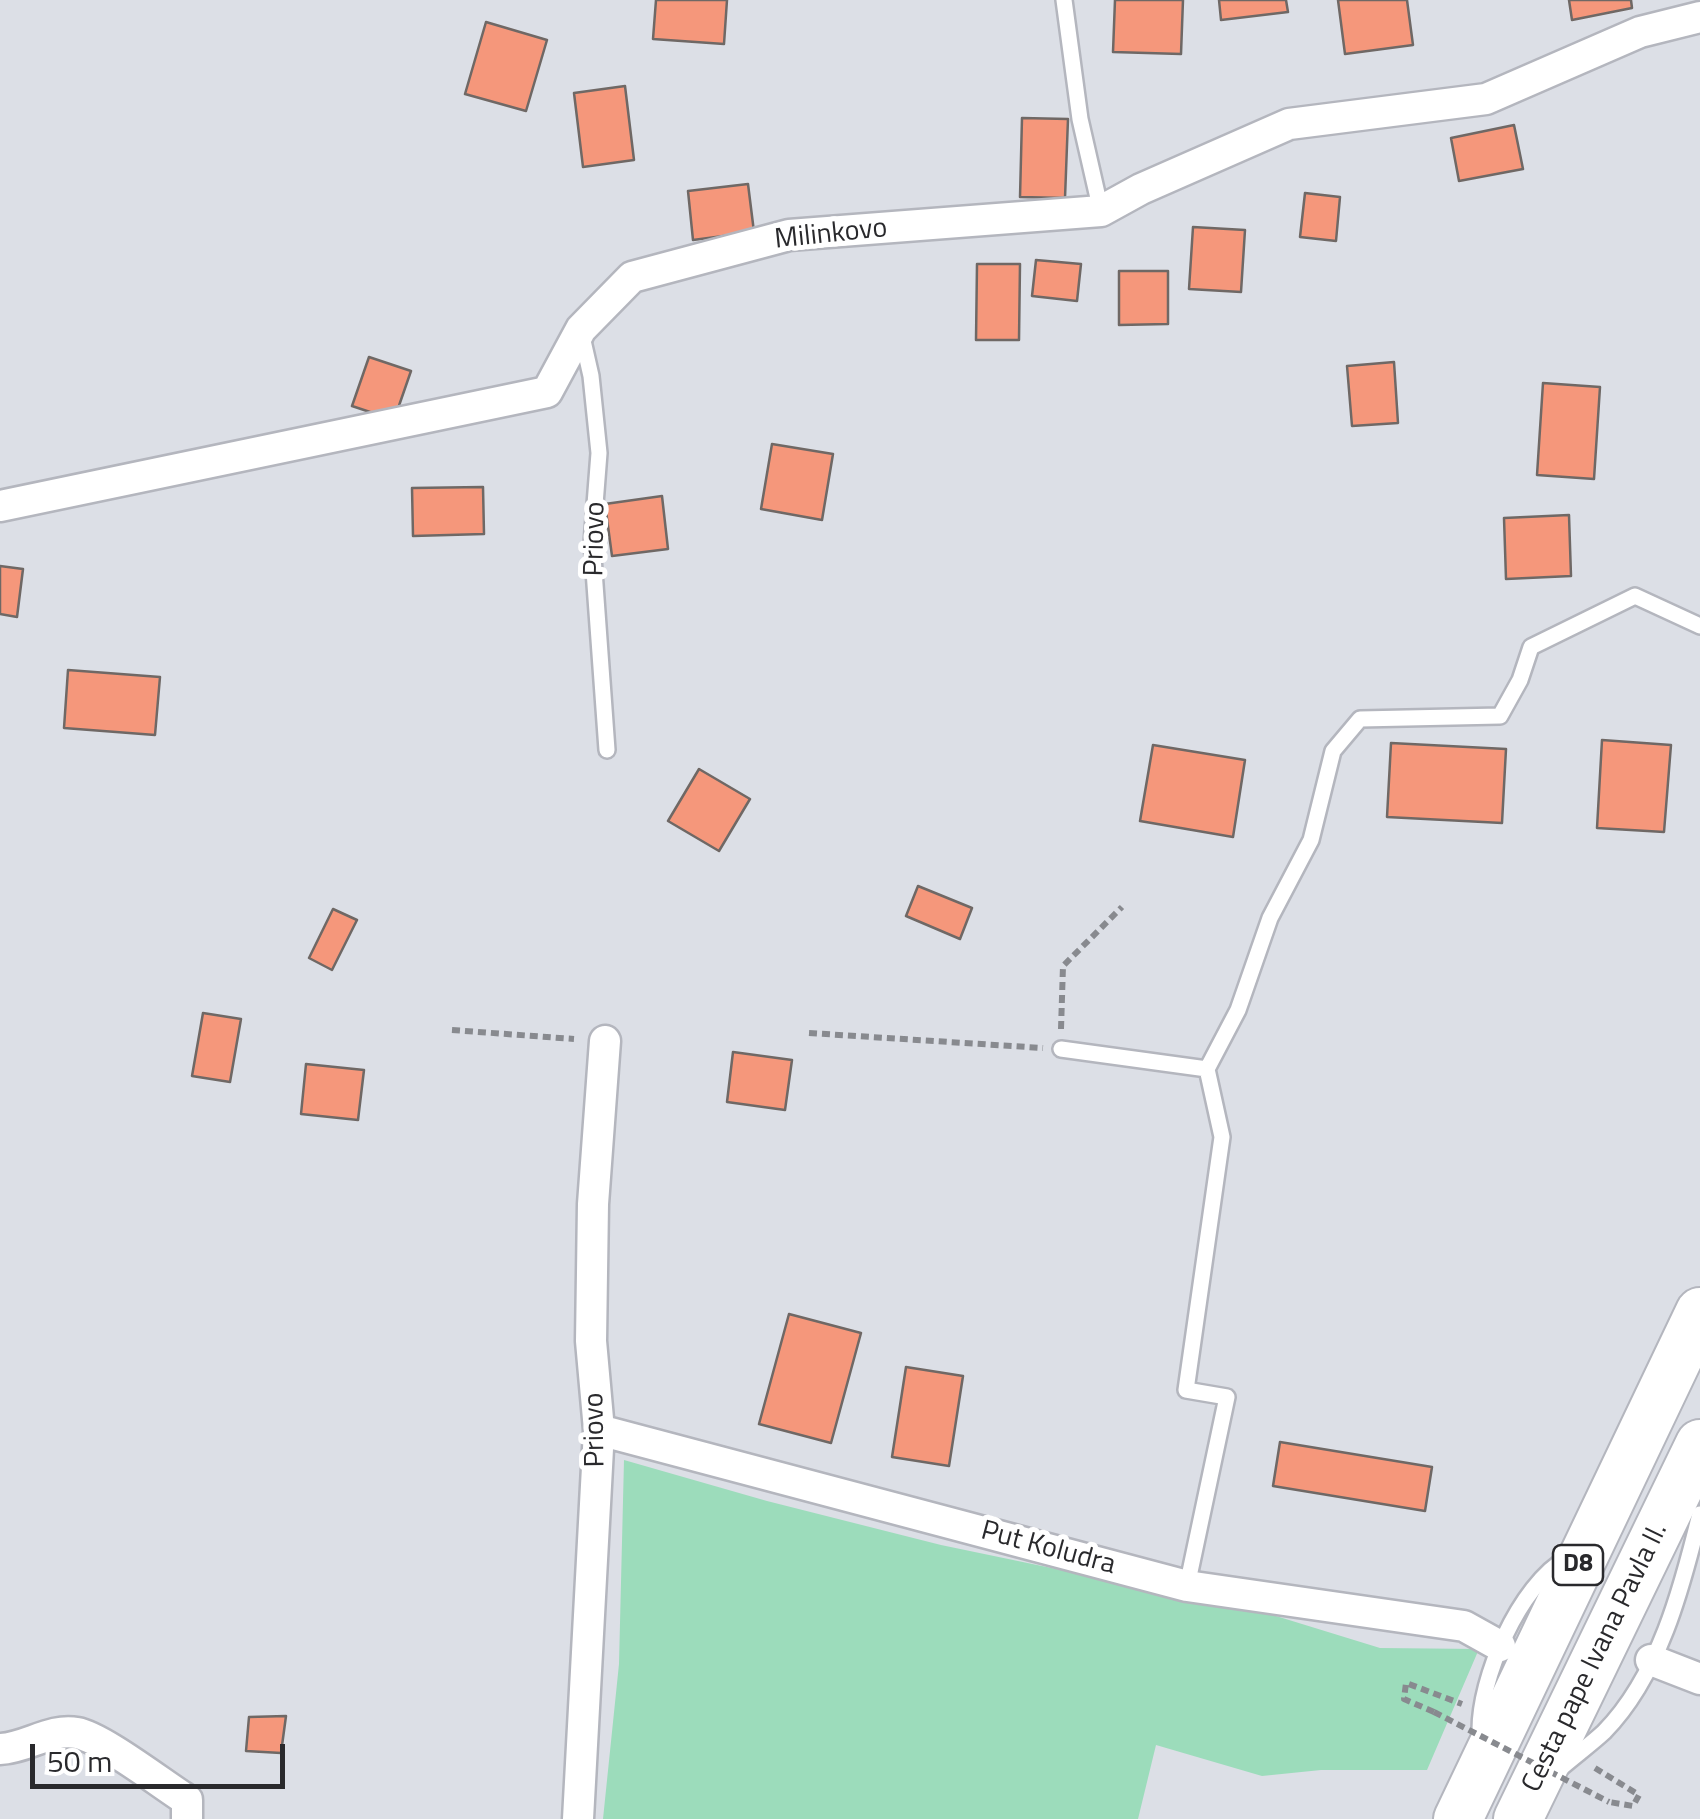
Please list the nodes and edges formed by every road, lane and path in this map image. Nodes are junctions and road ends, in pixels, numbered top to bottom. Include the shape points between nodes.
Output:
1 (1067, 1) edge
2 (1700, 16) edge
3 (1100, 211) junction
4 (581, 329) junction
5 (0, 506) edge
6 (1700, 626) edge
7 (607, 750) dead end
8 (1122, 907) dead end
9 (452, 1030) dead end
10 (809, 1033) dead end
11 (605, 1041) joint
12 (1061, 1049) junction
13 (1207, 1069) junction
14 (1700, 1312) edge
15 (600, 1430) junction
16 (1700, 1444) edge
17 (1700, 1514) edge
18 (1588, 1546) junction
19 (1187, 1586) junction
20 (1500, 1646) junction
21 (1651, 1660) junction
22 (1700, 1679) edge
23 (1463, 1705) dead end
24 (0, 1749) edge
25 (1482, 1771) junction
26 (1598, 1772) dead end
27 (1523, 1807) edge
28 (188, 1819) edge
29 (578, 1819) edge
30 (1458, 1819) edge

1 - 3 lane via 1080,119
2 - 3 street, Milinkovo via 1640,32 1486,99 1288,124
3 - 4 street, Milinkovo via 789,235 632,277
4 - 5 street, Milinkovo via 547,392
4 - 7 lane, Priovo via 599,453 592,543
6 - 13 lane via 1635,596 1531,647 1500,716 1360,719 1333,751 1311,840 1270,918 1238,1010
8 - 12 path via 1063,966
9 - 11 path
10 - 12 path
11 - 15 street, Priovo via 591,1341
12 - 13 lane
13 - 19 lane via 1222,1137 1186,1390 1227,1397
14 - 18 main road, Cesta pape Ivana Pavla II. / D8
15 - 19 street, Put Koludra
15 - 29 street, Priovo
16 - 27 main road, Cesta pape Ivana Pavla II. / D8
17 - 21 lane via 1676,1603
18 - 20 lane via 1550,1567
18 - 25 main road, Cesta pape Ivana Pavla II. / D8
19 - 20 street, Put Koludra via 1464,1626
20 - 25 lane via 1483,1701
21 - 22 street
21 - 27 lane via 1604,1731
23 - 26 path, bridge via 1406,1684 1404,1700 1609,1802 1634,1806 1639,1795
24 - 28 street via 78,1733 187,1800
25 - 30 main road, Cesta pape Ivana Pavla II. / D8

